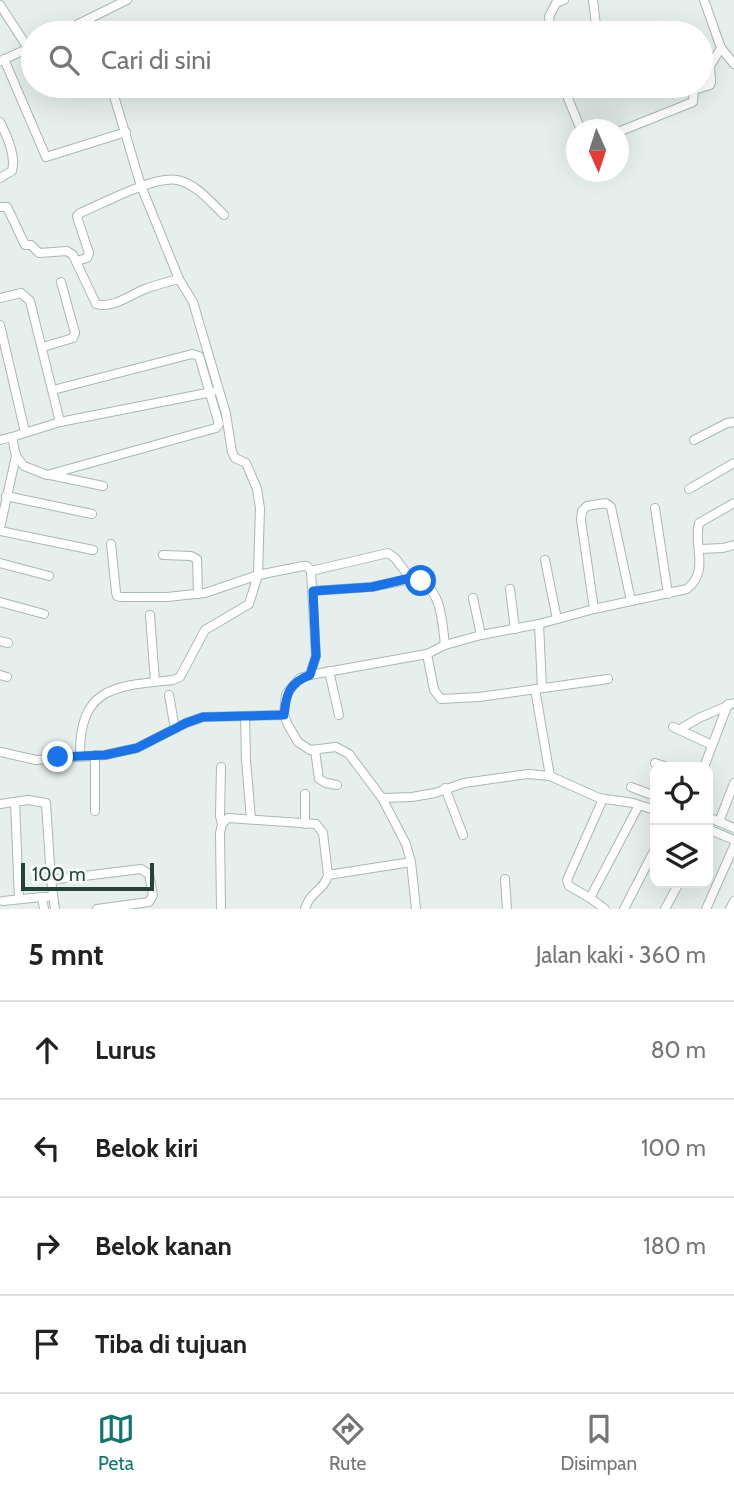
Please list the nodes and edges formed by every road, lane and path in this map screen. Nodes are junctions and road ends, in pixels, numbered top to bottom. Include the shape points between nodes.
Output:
1 (127, 0) edge
2 (564, 0) edge
3 (593, 0) edge
4 (704, 0) edge
5 (0, 5) edge
6 (87, 21) edge
7 (550, 21) edge
8 (596, 21) edge
9 (711, 21) edge
10 (713, 25) edge
11 (21, 33) edge
12 (721, 48) junction
13 (21, 51) edge
14 (2, 60) edge
15 (713, 61) edge
16 (734, 64) edge
17 (115, 98) edge
18 (568, 98) edge
19 (693, 98) edge
20 (576, 119) edge
21 (0, 122) edge
22 (629, 128) edge
23 (126, 132) junction
24 (0, 178) edge
25 (141, 186) junction
26 (0, 207) edge
27 (224, 215) dead end
28 (76, 261) junction
29 (179, 279) junction
30 (61, 282) dead end
31 (0, 298) edge
32 (0, 325) edge
33 (43, 347) junction
34 (53, 390) junction
35 (214, 391) junction
36 (60, 422) junction
37 (734, 422) edge
38 (25, 432) junction
39 (12, 437) junction
40 (0, 440) edge
41 (694, 440) dead end
42 (16, 456) junction
43 (734, 463) edge
44 (47, 475) junction
45 (103, 486) dead end
46 (690, 489) dead end
47 (6, 496) junction
48 (734, 503) edge
49 (655, 508) dead end
50 (92, 514) dead end
51 (0, 530) edge
52 (111, 544) dead end
53 (734, 545) edge
54 (699, 549) junction
55 (93, 550) dead end
56 (163, 555) dead end
57 (545, 560) dead end
58 (0, 563) edge
59 (311, 571) junction
60 (258, 575) junction
61 (49, 576) dead end
62 (410, 578) junction
63 (510, 589) dead end
64 (313, 591) junction
65 (198, 594) junction
66 (668, 594) junction
67 (473, 598) dead end
68 (631, 601) junction
69 (0, 602) edge
70 (594, 609) junction
71 (44, 614) dead end
72 (150, 615) dead end
73 (557, 618) junction
74 (539, 624) junction
75 (515, 629) junction
76 (481, 635) junction
77 (445, 645) junction
78 (427, 654) junction
79 (329, 671) junction
80 (310, 675) junction
81 (607, 679) dead end
82 (155, 682) junction
83 (538, 689) junction
84 (169, 695) dead end
85 (731, 704) edge
86 (284, 715) junction
87 (339, 715) dead end
88 (245, 716) junction
89 (174, 729) junction
90 (712, 745) junction
91 (315, 750) junction
92 (0, 752) edge
93 (96, 755) junction
94 (80, 756) junction
95 (706, 762) edge
96 (221, 766) dead end
97 (550, 776) junction
98 (734, 783) edge
99 (337, 785) dead end
100 (631, 787) dead end
101 (445, 789) junction
102 (732, 793) edge
103 (304, 794) dead end
104 (650, 794) edge
105 (382, 798) junction
106 (603, 799) junction
107 (15, 802) junction
108 (0, 804) edge
109 (639, 805) junction
110 (650, 808) edge
111 (95, 811) dead end
112 (251, 819) junction
113 (713, 819) edge
114 (719, 822) junction
115 (222, 824) junction
116 (305, 824) junction
117 (734, 828) edge
118 (713, 832) edge
119 (463, 835) dead end
120 (734, 840) edge
121 (734, 846) edge
122 (650, 859) edge
123 (411, 862) junction
124 (328, 875) junction
125 (51, 880) junction
126 (505, 880) dead end
127 (676, 888) edge
128 (53, 896) junction
129 (43, 897) junction
130 (590, 898) junction
131 (19, 900) junction
132 (734, 901) edge
133 (3, 904) edge
134 (44, 909) edge
135 (55, 909) edge
136 (97, 909) edge
137 (222, 909) edge
138 (305, 909) edge
139 (416, 909) edge
140 (507, 909) edge
141 (605, 909) edge
142 (624, 909) edge
143 (665, 909) edge
144 (706, 909) edge
145 (730, 909) edge

1 - 6 street
2 - 7 street via 555,3
3 - 8 street
4 - 9 street
5 - 11 street
10 - 12 street
12 - 15 street
12 - 16 street
13 - 14 street
14 - 23 street via 46,158
17 - 23 street
18 - 20 street
19 - 22 street
21 - 24 street via 14,162 12,171
23 - 25 street
25 - 27 street via 178,180 191,185
25 - 28 street via 77,216 89,253
25 - 29 street
26 - 28 street via 7,207 24,245 39,253 70,252
28 - 29 street via 89,293 102,306
29 - 35 street via 193,302
30 - 33 street via 75,333 69,340
31 - 33 street via 22,293 28,298
32 - 38 street
33 - 34 street
34 - 35 street via 192,354 199,356
34 - 36 street
35 - 36 street
35 - 44 street via 219,418 216,428
35 - 60 street via 232,452 246,463 257,489
36 - 38 street
37 - 41 street
38 - 39 street
39 - 40 street
39 - 42 street
42 - 44 street via 24,466
42 - 47 street
43 - 46 street
44 - 45 street
47 - 50 street
47 - 51 street
48 - 54 street via 699,523
49 - 66 street
51 - 55 street
52 - 65 street via 117,596
53 - 54 street
54 - 66 street via 699,574 694,584
56 - 65 street via 197,559
57 - 73 street
58 - 61 street
59 - 60 street via 303,566
59 - 62 street via 388,553
59 - 64 street
60 - 65 street
60 - 82 street via 249,604 205,630 180,677
62 - 64 street via 372,587
62 - 77 street via 421,581 436,598
63 - 75 street
64 - 80 street via 316,656
66 - 68 street
67 - 76 street
68 - 70 street
68 - 70 street via 611,507 606,503 587,506 582,520
69 - 71 street
70 - 73 street
72 - 82 street
73 - 74 street
74 - 75 street
74 - 83 street
75 - 76 street
76 - 77 street
77 - 78 street
78 - 79 street
78 - 83 street via 434,690 441,699
79 - 80 street
79 - 87 street
80 - 86 street via 288,690
81 - 83 street
82 - 94 street via 116,687 101,695 79,730
83 - 97 street
84 - 89 street
85 - 90 street
85 - 90 street via 677,728
86 - 88 street
86 - 91 street via 298,742
88 - 89 street via 203,717
88 - 112 street
89 - 93 street via 137,748
90 - 95 street
91 - 99 street via 319,779
91 - 105 street via 336,747 349,754
92 - 94 street via 36,760
93 - 94 street
93 - 111 street
96 - 115 street
97 - 101 street via 500,777
97 - 106 street
98 - 102 street
100 - 104 street
101 - 105 street
101 - 119 street
102 - 114 street
103 - 116 street
105 - 123 street
106 - 109 street
106 - 130 street via 567,881
107 - 108 street
107 - 125 street via 46,803
107 - 131 street
109 - 110 street
109 - 130 street
112 - 115 street via 232,817
112 - 116 street
113 - 114 street
114 - 117 street
115 - 137 street
116 - 124 street via 321,827
118 - 120 street
121 - 144 street
122 - 142 street
123 - 124 street
123 - 139 street
124 - 138 street
125 - 128 street
125 - 136 street via 141,869 149,874 153,895 149,902
126 - 140 street
127 - 143 street
128 - 129 street
128 - 135 street
129 - 131 street
129 - 134 street
130 - 141 street
131 - 133 street
132 - 145 street

